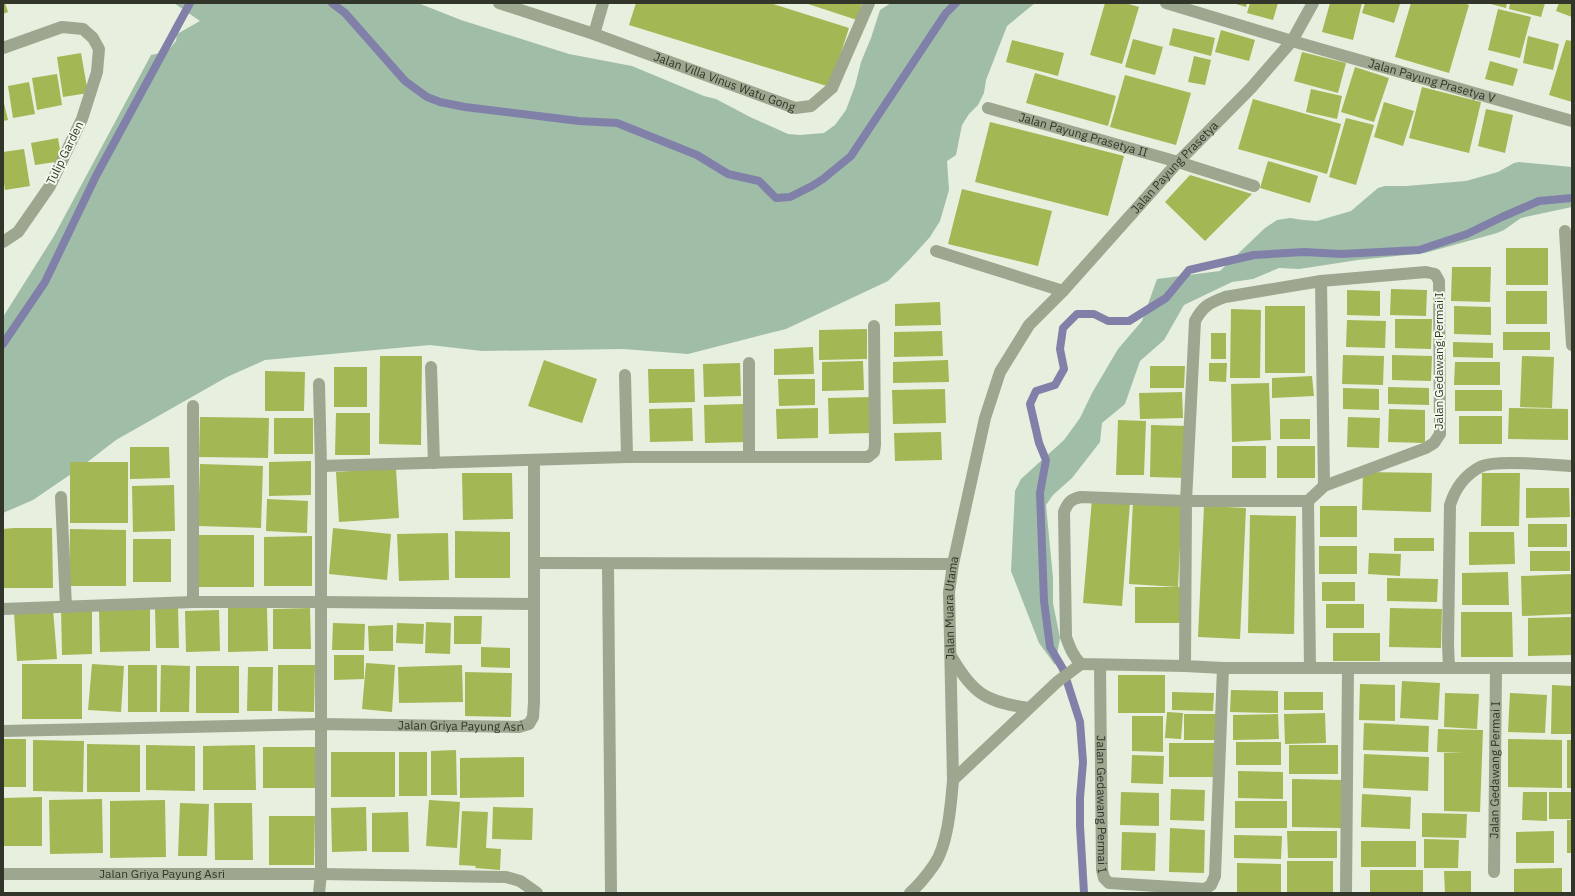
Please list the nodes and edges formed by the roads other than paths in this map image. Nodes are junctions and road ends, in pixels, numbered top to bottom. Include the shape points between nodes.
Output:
1 (499, 3) edge
2 (604, 3) edge
3 (869, 3) edge
4 (1166, 3) edge
5 (1313, 3) edge
6 (594, 34) junction
7 (1292, 41) junction
8 (3, 48) edge
9 (988, 108) dead end
10 (1572, 121) edge
11 (1178, 162) junction
12 (1254, 186) dead end
13 (1565, 231) dead end
14 (3, 242) edge
15 (936, 251) dead end
16 (1322, 281) junction
17 (1063, 291) junction
18 (1029, 325) joint
19 (874, 326) dead end
20 (1572, 345) edge
21 (749, 363) dead end
22 (431, 367) dead end
23 (625, 375) dead end
24 (319, 384) dead end
25 (193, 406) dead end
26 (749, 456) junction
27 (627, 457) junction
28 (534, 461) junction
29 (434, 463) junction
30 (321, 466) junction
31 (1572, 466) edge
32 (1324, 486) junction
33 (61, 497) dead end
34 (1186, 501) junction
35 (1308, 501) junction
36 (534, 563) junction
37 (608, 564) junction
38 (953, 564) junction
39 (193, 602) junction
40 (320, 602) junction
41 (534, 604) junction
42 (66, 607) junction
43 (3, 609) edge
44 (951, 655) junction
45 (1100, 665) junction
46 (1185, 666) junction
47 (1077, 668) junction
48 (1222, 668) junction
49 (1310, 668) junction
50 (1348, 668) junction
51 (1449, 668) junction
52 (1496, 668) junction
53 (1572, 668) edge
54 (1029, 708) junction
55 (320, 724) junction
56 (3, 731) edge
57 (953, 780) junction
58 (1494, 872) dead end
59 (3, 874) edge
60 (321, 874) junction
61 (320, 893) edge
62 (537, 893) edge
63 (611, 893) edge
64 (910, 893) edge
65 (1346, 893) edge

1 - 6 street, Jalan Villa Vinus Watu Gong
2 - 6 street
3 - 6 street, Jalan Villa Vinus Watu Gong via 832,88 811,106 794,108
4 - 7 street, Jalan Payung Prasetya V
5 - 7 street, Jalan Payung Prasetya
7 - 10 street, Jalan Payung Prasetya V
7 - 11 street, Jalan Payung Prasetya via 1251,88
8 - 14 street, Tulip Garden via 62,27 83,29 93,38 99,49 97,72 82,119 50,186 18,232
9 - 11 street, Jalan Payung Prasetya II
11 - 12 street, Jalan Payung Prasetya II
11 - 17 street, Jalan Payung Prasetya
13 - 20 street
15 - 17 street
16 - 32 street
16 - 32 street, Jalan Gedawang Permai I via 1426,272 1435,274 1439,281 1440,434 1434,444 1426,448
16 - 34 street, Jalan Gedawang Permai I via 1225,297 1210,302 1200,310 1195,321
17 - 18 street, Jalan Payung Prasetya
18 - 38 street, Jalan Muara Utama via 1000,372 985,418
19 - 26 street via 874,452 868,457
21 - 26 street
22 - 29 street
23 - 27 street
24 - 30 street
25 - 39 street
26 - 27 street
27 - 28 street
28 - 29 street
28 - 36 street, Jalan Griya Payung Asri
29 - 30 street
30 - 40 street
31 - 51 street via 1498,463 1481,466 1466,478 1454,494 1450,505
32 - 35 street, Jalan Gedawang Permai I
33 - 42 street
34 - 35 street
34 - 46 street, Jalan Gedawang Permai I
34 - 47 street via 1081,497 1073,498 1068,503 1064,512 1066,637 1076,658
35 - 49 street
36 - 37 street
36 - 41 street, Jalan Griya Payung Asri
37 - 38 street
37 - 63 street
38 - 44 street, Jalan Muara Utama via 949,592
39 - 40 street
39 - 42 street
40 - 41 street
40 - 55 street
41 - 55 street, Jalan Griya Payung Asri via 534,702 533,716 529,724 520,727
42 - 43 street
44 - 54 street via 961,673 991,700
44 - 57 street, Jalan Muara Utama
45 - 46 street
45 - 47 street
45 - 48 street, Jalan Gedawang Permai I via 1104,878 1109,883 1205,889 1211,885 1215,876
46 - 48 street
47 - 54 street via 1057,682
48 - 49 street
49 - 50 street
50 - 51 street
50 - 65 street
51 - 52 street
52 - 53 street
52 - 58 street, Jalan Gedawang Permai I
54 - 57 street
55 - 56 street, Jalan Griya Payung Asri
55 - 60 street
57 - 64 street, Jalan Muara Utama via 951,804 941,850 935,864
59 - 60 street, Jalan Griya Payung Asri
60 - 61 street
60 - 62 street, Jalan Griya Payung Asri via 506,877 520,881

